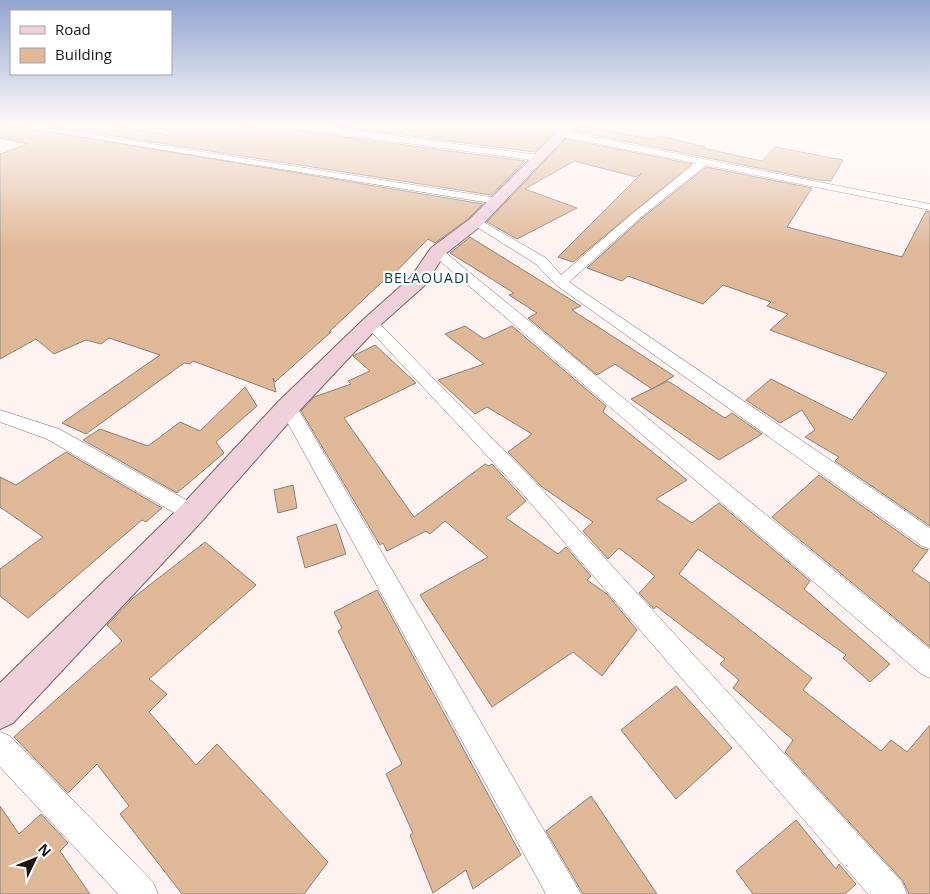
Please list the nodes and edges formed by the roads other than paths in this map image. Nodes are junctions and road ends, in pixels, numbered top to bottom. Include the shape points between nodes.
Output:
1 (279, 167) edge
2 (530, 167) edge
3 (698, 167) edge
4 (728, 167) edge
5 (497, 201) junction
6 (930, 207) edge
7 (476, 222) junction
8 (437, 252) junction
9 (561, 282) junction
10 (371, 323) junction
11 (288, 407) junction
12 (0, 416) edge
13 (192, 513) junction
14 (930, 540) edge
15 (930, 664) edge
16 (0, 710) edge
17 (0, 746) edge
18 (141, 894) edge
19 (564, 894) edge
20 (890, 894) edge

1 - 5 street
2 - 5 main road
3 - 9 street
4 - 6 street
5 - 7 main road
7 - 8 main road
7 - 9 street via 541,261
8 - 10 main road via 418,281
8 - 15 street
9 - 14 street
10 - 11 main road
10 - 20 street via 528,487
11 - 13 main road
11 - 19 street
12 - 13 street via 53,434
13 - 16 main road
17 - 18 street

